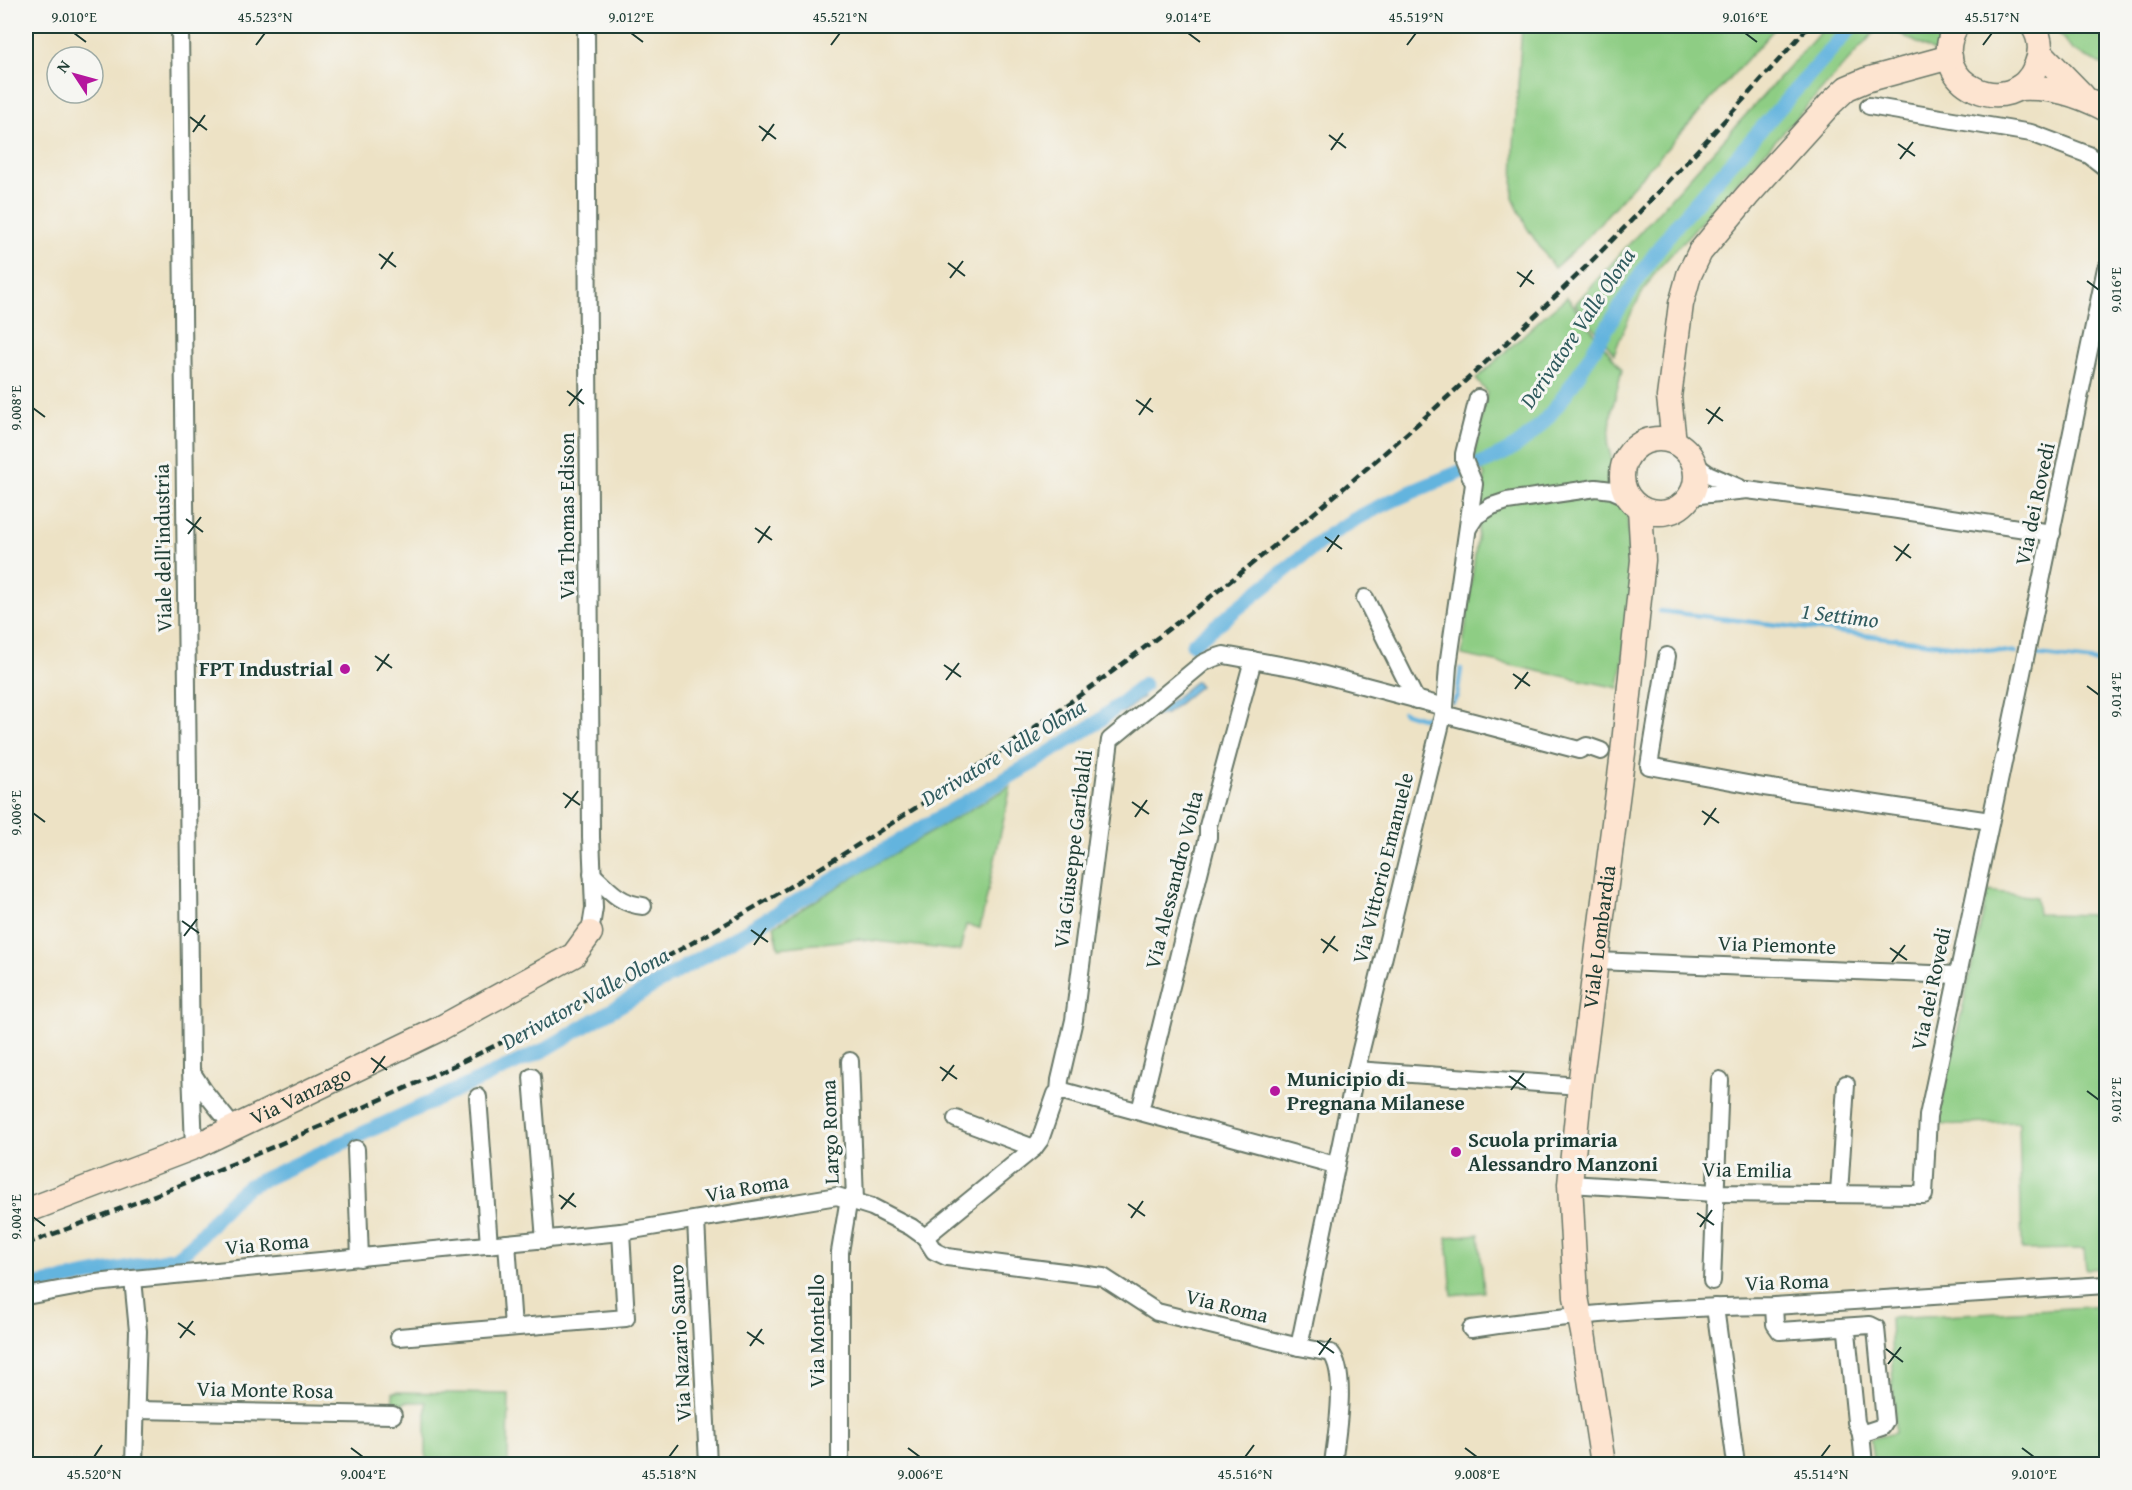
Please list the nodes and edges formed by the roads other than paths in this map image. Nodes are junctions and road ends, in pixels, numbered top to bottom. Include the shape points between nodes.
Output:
1 (180, 26) edge
2 (586, 26) edge
3 (2033, 26) edge
4 (1952, 28) edge
5 (2040, 52) junction
6 (1950, 57) junction
7 (1926, 65) junction
8 (1962, 81) junction
9 (2018, 88) junction
10 (2084, 97) junction
11 (1869, 106) dead end
12 (2106, 109) edge
13 (2106, 168) edge
14 (2106, 268) edge
15 (1669, 397) junction
16 (1478, 398) dead end
17 (1648, 441) junction
18 (1674, 442) junction
19 (1694, 464) junction
20 (1747, 490) junction
21 (1690, 496) junction
22 (1634, 502) junction
23 (1664, 513) junction
24 (1467, 529) junction
25 (2052, 533) junction
26 (1643, 560) junction
27 (1365, 598) dead end
28 (1667, 656) dead end
29 (1253, 660) junction
30 (1416, 700) junction
31 (1444, 710) junction
32 (1601, 751) dead end
33 (1990, 821) junction
34 (592, 874) junction
35 (643, 906) dead end
36 (590, 933) joint
37 (1596, 960) junction
38 (1957, 975) junction
39 (849, 1061) dead end
40 (190, 1070) junction
41 (1356, 1070) junction
42 (532, 1077) dead end
43 (1720, 1080) dead end
44 (1845, 1084) dead end
45 (1580, 1086) junction
46 (1059, 1092) junction
47 (478, 1097) dead end
48 (1140, 1112) junction
49 (956, 1119) dead end
50 (233, 1128) junction
51 (194, 1147) junction
52 (1034, 1148) junction
53 (356, 1149) dead end
54 (1335, 1165) junction
55 (1570, 1184) junction
56 (1715, 1193) junction
57 (1839, 1194) junction
58 (1924, 1196) joint
59 (852, 1199) junction
60 (26, 1211) edge
61 (696, 1220) junction
62 (621, 1232) junction
63 (925, 1237) junction
64 (545, 1240) junction
65 (507, 1243) junction
66 (489, 1245) junction
67 (360, 1257) junction
68 (133, 1279) junction
69 (1712, 1281) dead end
70 (2106, 1285) edge
71 (26, 1296) edge
72 (1773, 1306) junction
73 (1715, 1307) junction
74 (1579, 1316) junction
75 (513, 1327) junction
76 (1844, 1327) junction
77 (1471, 1329) dead end
78 (399, 1337) dead end
79 (1299, 1347) junction
80 (135, 1410) junction
81 (393, 1415) dead end
82 (1861, 1434) junction
83 (134, 1464) edge
84 (708, 1464) edge
85 (840, 1464) edge
86 (1333, 1464) edge
87 (1603, 1464) edge
88 (1736, 1464) edge
89 (1864, 1464) edge

1 - 40 street, Viale dell'industria
2 - 34 street, Via Thomas Edison
3 - 5 street
4 - 6 street
5 - 9 street via 2034,72
5 - 10 street
6 - 7 street
6 - 8 street
7 - 8 street
7 - 15 street via 1847,88 1700,252 1681,304
8 - 9 street via 1975,90 1996,95
9 - 10 street via 2038,87
10 - 12 street
11 - 13 street via 2031,133 2089,154
14 - 25 street, Via dei Rovedi
15 - 17 street
15 - 18 street
16 - 24 street, Via Vittorio Emanuele via 1464,460 1474,484
17 - 18 street
17 - 22 street via 1627,457 1622,470 1623,484
18 - 19 street
19 - 20 street
19 - 21 street via 1696,480
20 - 21 street
20 - 25 street
21 - 23 street via 1679,507
22 - 23 street via 1652,513
22 - 24 street via 1612,490 1596,488 1508,501 1476,516
22 - 26 street, Viale Lombardia
23 - 26 street, Viale Lombardia
24 - 31 street, Via Vittorio Emanuele
25 - 33 street, Via dei Rovedi
26 - 37 street, Viale Lombardia
27 - 30 street
28 - 33 street via 1649,766
29 - 30 street, Via Giuseppe Garibaldi
29 - 46 street, Via Giuseppe Garibaldi via 1224,655 1203,663 1110,741 1074,1020
29 - 48 street, Via Alessandro Volta via 1208,826
30 - 31 street, Via Giuseppe Garibaldi
31 - 32 street, Via Giuseppe Garibaldi via 1579,750 1587,746
31 - 41 street, Via Vittorio Emanuele
33 - 38 street, Via dei Rovedi
34 - 35 street via 619,899
34 - 36 street, Via Thomas Edison via 594,908
36 - 50 street, Via Vanzago via 574,956 558,966 437,1030
37 - 38 street, Via Piemonte
37 - 45 street, Viale Lombardia
38 - 58 street, Via dei Rovedi via 1928,1116
39 - 59 street, Largo Roma
40 - 50 street
40 - 51 street, Viale dell'industria
41 - 45 street
41 - 54 street, Via Vittorio Emanuele
42 - 64 street
43 - 56 street
44 - 57 street
45 - 55 street, Viale Lombardia
46 - 48 street
46 - 52 street, Via Giuseppe Garibaldi
47 - 66 street
48 - 54 street
49 - 52 street
50 - 51 street, Via Vanzago
51 - 60 street, Via Vanzago
52 - 63 street, Via Giuseppe Garibaldi
53 - 67 street
54 - 79 street, Via Vittorio Emanuele
55 - 56 street, Via Emilia
55 - 74 street, Viale Lombardia
56 - 57 street, Via Emilia
56 - 69 street
57 - 58 street, Via Emilia
59 - 61 street, Via Roma via 826,1196
59 - 63 street, Via Roma
59 - 85 street, Via Montello via 840,1252
61 - 62 street, Via Roma
61 - 84 street, Via Nazario Sauro
62 - 64 street, Via Roma
62 - 75 street via 626,1317
63 - 79 street, Via Roma via 934,1251 947,1257 1103,1277 1158,1312
64 - 65 street, Via Roma
65 - 66 street, Via Roma
65 - 75 street
66 - 67 street, Via Roma
67 - 68 street, Via Roma
68 - 71 street, Via Roma
68 - 80 street via 138,1332
70 - 72 street, Via Roma
72 - 73 street, Via Roma
72 - 76 street via 1780,1332
73 - 74 street, Via Roma
73 - 88 street
74 - 77 street, Via Roma
74 - 87 street, Viale Lombardia
75 - 78 street
76 - 82 street via 1856,1422
76 - 82 street via 1870,1325 1878,1334 1884,1422 1882,1427
79 - 86 street, Via Roma via 1331,1353 1335,1358 1340,1393
80 - 81 street, Via Monte Rosa
80 - 83 street
82 - 89 street

